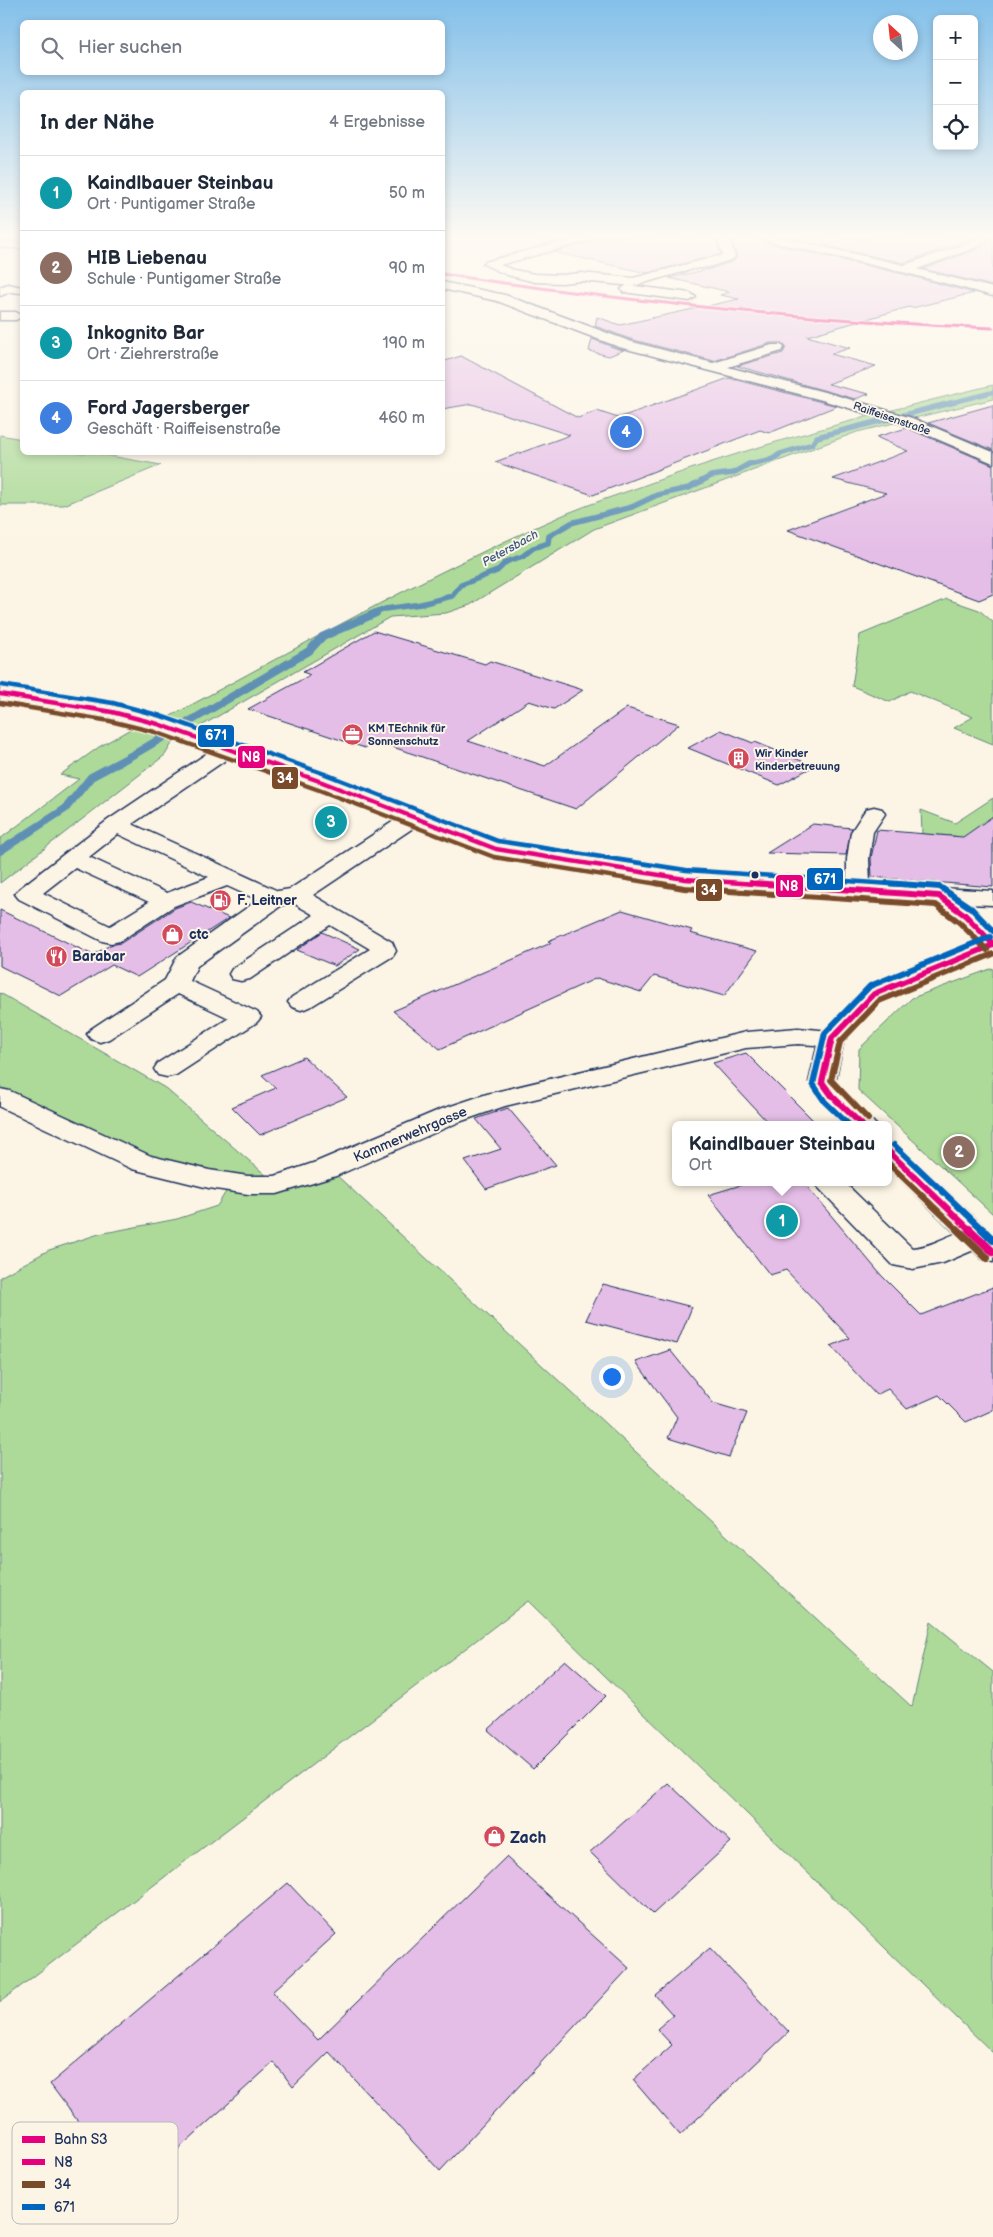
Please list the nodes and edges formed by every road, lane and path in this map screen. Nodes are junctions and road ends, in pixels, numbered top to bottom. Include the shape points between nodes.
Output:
1 (616, 341) edge
2 (777, 348) dead end
3 (714, 367) junction
4 (993, 458) edge
5 (0, 694) edge
6 (229, 748) junction
7 (874, 814) dead end
8 (413, 818) junction
9 (116, 825) junction
10 (72, 858) junction
11 (229, 877) junction
12 (859, 891) junction
13 (939, 896) junction
14 (286, 897) junction
15 (993, 898) edge
16 (166, 901) junction
17 (330, 915) junction
18 (993, 945) edge
19 (241, 974) dead end
20 (176, 984) junction
21 (301, 1002) dead end
22 (100, 1034) dead end
23 (832, 1038) junction
24 (167, 1069) dead end
25 (0, 1098) edge
26 (858, 1121) edge
27 (892, 1155) edge
28 (831, 1186) edge
29 (985, 1245) edge

1 - 3 street, Raiffeisenstraße
2 - 3 street
3 - 4 street, Raiffeisenstraße via 907,421
5 - 6 street via 112,712
6 - 8 street
6 - 9 street
7 - 12 street via 862,832 858,859
8 - 12 street via 496,849 559,860 685,879
8 - 14 street
9 - 10 street
9 - 11 street
10 - 16 street
10 - 16 street via 27,894 111,936
11 - 14 street
11 - 16 street
12 - 13 street
13 - 15 street
13 - 18 street via 965,914
14 - 17 street
14 - 20 street via 186,962
17 - 19 street
17 - 21 street via 383,947 384,951
18 - 23 street via 874,994
20 - 22 street
20 - 24 street via 248,1017
23 - 25 street, Kammerwehrgasse via 798,1036 746,1040 505,1098 449,1116 326,1169 278,1185 248,1185 209,1179 142,1163
23 - 26 street via 822,1082
27 - 29 street
28 - 29 street via 904,1258

